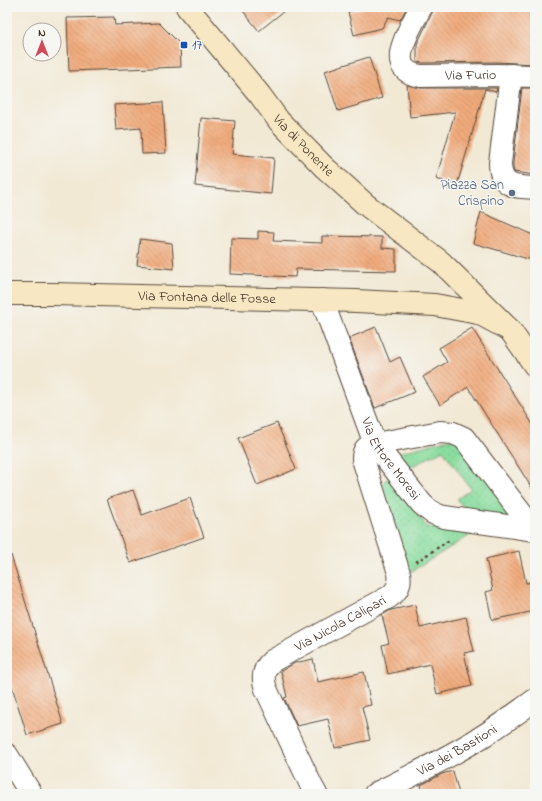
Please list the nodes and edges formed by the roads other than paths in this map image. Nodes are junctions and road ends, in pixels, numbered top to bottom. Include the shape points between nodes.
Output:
1 (187, 7) edge
2 (421, 7) edge
3 (511, 75) junction
4 (535, 76) edge
5 (535, 188) edge
6 (441, 262) junction
7 (7, 294) edge
8 (322, 300) junction
9 (407, 304) junction
10 (510, 330) junction
11 (535, 366) edge
12 (375, 444) junction
13 (535, 530) edge
14 (535, 700) edge
15 (7, 755) edge
16 (32, 794) edge
17 (316, 794) edge
18 (375, 794) edge

1 - 6 main road, Via di Ponente via 279,121 310,154 365,204
2 - 3 street, Via Furio via 403,43 401,63 408,73 416,76
3 - 4 street, Via Furio
3 - 5 street via 500,163 501,174 508,184
6 - 9 main road, Via Fontana delle Fosse via 448,282 445,291 437,296
6 - 10 main road, Via Fontana delle Fosse
7 - 8 main road, Via Fontana delle Fosse
8 - 9 main road, Via Fontana delle Fosse
8 - 12 street, Via Ettore Moresi
9 - 10 main road, Via Fontana delle Fosse via 435,305 478,313
10 - 11 main road, Via Fontana delle Fosse
12 - 13 street, Via Ettore Moresi via 421,503 438,516
12 - 13 street via 440,432 459,435
12 - 17 street, Via Nicola Calipari via 366,448 363,460 399,573 399,587 393,594 276,659 264,672 266,690
14 - 18 street, Via dei Bastioni via 470,744
15 - 16 street

